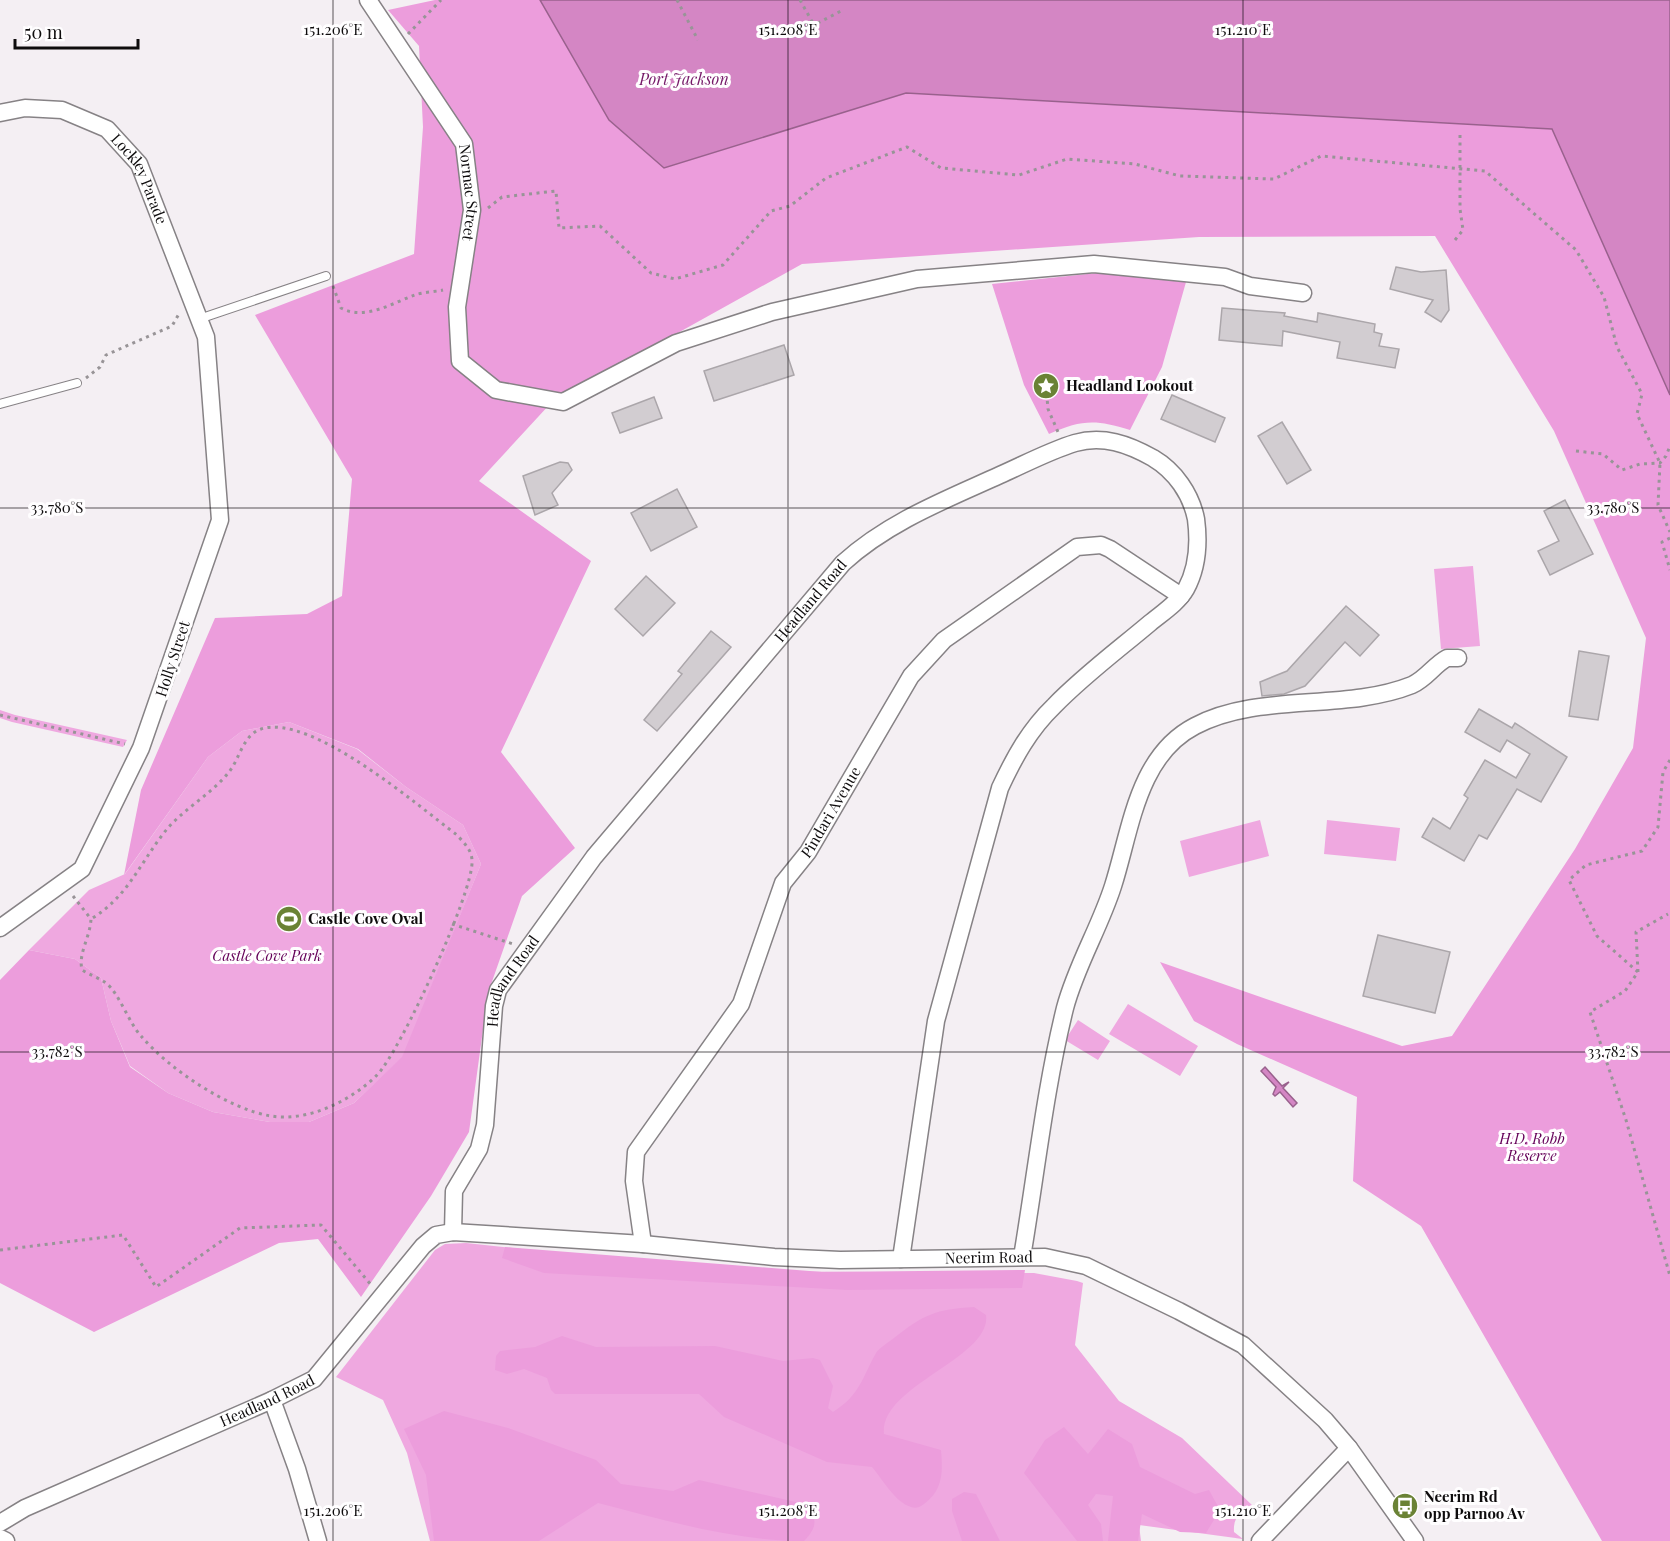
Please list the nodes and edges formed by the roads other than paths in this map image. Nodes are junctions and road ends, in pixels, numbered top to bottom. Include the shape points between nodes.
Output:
1 (368, 0) edge
2 (0, 113) edge
3 (326, 276) road end
4 (1303, 293) dead end
5 (196, 311) junction
6 (206, 337) joint
7 (77, 383) road end
8 (0, 404) edge
9 (1181, 596) junction
10 (1458, 658) dead end
11 (0, 928) edge
12 (453, 1232) junction
13 (643, 1245) junction
14 (1022, 1257) junction
15 (901, 1259) junction
16 (272, 1401) junction
17 (1349, 1448) junction
18 (0, 1523) edge
19 (0, 1538) edge
20 (6, 1541) edge
21 (318, 1541) edge
22 (1260, 1541) edge
23 (1415, 1541) edge

1 - 4 street, Normac Street via 464,144 472,210 457,307 460,361 496,390 563,402 676,343 772,312 917,279 1095,264 1225,277 1250,286
2 - 5 street, Lockley Parade via 25,108 62,110 106,129 139,164
3 - 5 lane
5 - 6 street, Lockley Parade
6 - 11 street, Holly Street via 220,520 141,748 82,869
7 - 8 lane
9 - 12 street, Headland Road via 1194,566 1198,537 1194,507 1179,480 1157,460 1116,442 1089,440 1065,447 882,531 843,563 594,856 498,990 483,1137 454,1191
9 - 13 street, Pindari Avenue via 1110,549 1101,545 1077,547 944,640 908,681 808,852 783,883 741,1004 636,1152 634,1181
9 - 15 street, Headland Road via 1054,705 1013,759 1000,789 936,1021
10 - 14 street via 1447,658 1424,678 1392,690 1215,717 1183,732 1157,758 1135,808 1106,908 1066,1005 1051,1072
12 - 13 street, Neerim Road
12 - 16 street, Headland Road via 436,1235 423,1246 314,1379
13 - 15 street, Neerim Road via 774,1257
14 - 15 street, Neerim Road
14 - 17 street, Neerim Road via 1045,1257 1086,1266 1218,1330 1267,1367
16 - 18 street, Headland Road via 25,1508
16 - 21 street
17 - 22 street
17 - 23 street, Neerim Road
19 - 20 street

